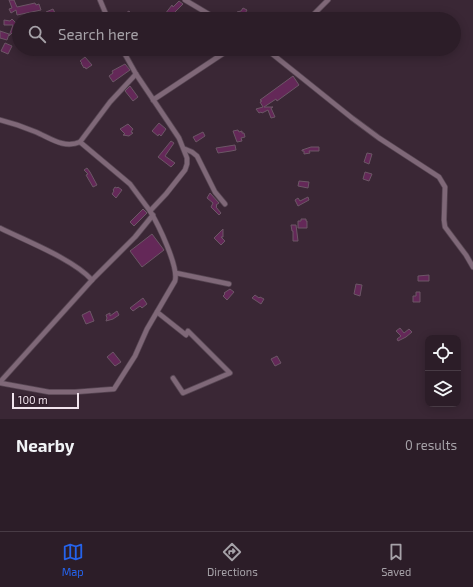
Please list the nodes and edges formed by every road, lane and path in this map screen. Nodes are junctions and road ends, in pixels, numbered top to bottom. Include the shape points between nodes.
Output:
1 (100, 0) edge
2 (185, 0) edge
3 (328, 0) edge
4 (105, 12) edge
5 (205, 12) edge
6 (316, 12) edge
7 (126, 56) edge
8 (219, 56) edge
9 (276, 56) edge
10 (136, 74) junction
11 (153, 100) junction
12 (0, 120) edge
13 (80, 142) junction
14 (185, 149) junction
15 (224, 204) dead end
16 (152, 213) junction
17 (0, 228) edge
18 (473, 267) edge
19 (176, 273) junction
20 (92, 280) junction
21 (228, 284) dead end
22 (157, 312) junction
23 (173, 378) dead end
24 (0, 382) edge

1 - 4 street
2 - 5 street
3 - 6 street
7 - 10 street
8 - 11 street
9 - 18 street via 352,118 439,177 445,187 445,227
10 - 11 street
10 - 13 street via 110,102
11 - 14 street
12 - 13 street via 58,142 74,145
13 - 16 street via 130,184
14 - 15 street via 197,156
14 - 16 street via 187,167
16 - 19 street
16 - 20 street via 125,247
17 - 20 street via 60,257
19 - 21 street
19 - 22 street via 175,281
20 - 24 street
22 - 23 street via 186,335 188,331 230,373 182,393
22 - 24 street via 135,356 114,389 49,392

